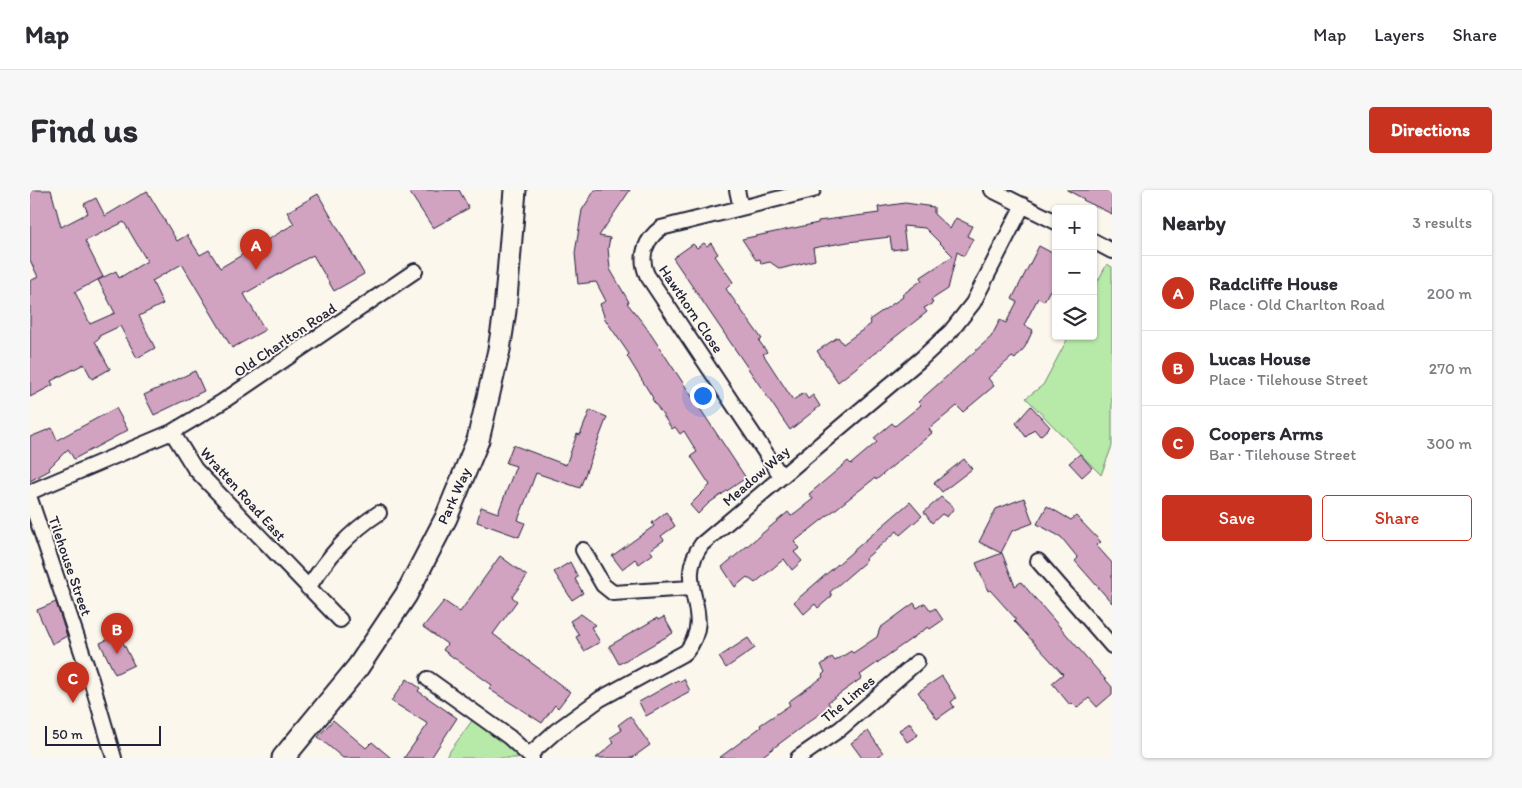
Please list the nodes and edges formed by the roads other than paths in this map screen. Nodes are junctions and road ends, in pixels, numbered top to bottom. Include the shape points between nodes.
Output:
1 (515, 190) edge
2 (737, 190) edge
3 (813, 190) edge
4 (992, 190) edge
5 (1023, 205) junction
6 (741, 208) junction
7 (1052, 220) edge
8 (1097, 243) edge
9 (1112, 251) edge
10 (415, 272) dead end
11 (172, 432) junction
12 (781, 476) junction
13 (30, 492) edge
14 (30, 499) edge
15 (379, 513) dead end
16 (583, 550) dead end
17 (1038, 561) dead end
18 (308, 588) junction
19 (691, 588) junction
20 (340, 620) dead end
21 (1112, 646) edge
22 (917, 662) dead end
23 (428, 679) dead end
24 (531, 756) edge
25 (114, 758) edge
26 (283, 758) edge
27 (798, 758) edge

1 - 26 main road, Park Way via 505,311 478,440 446,518 406,595 358,667
2 - 6 street
3 - 6 street, Hawthorn Close
4 - 5 street
5 - 7 street
5 - 12 street, Meadow Way via 973,303 951,331
6 - 12 street, Hawthorn Close via 661,228 647,243 643,259 647,275
8 - 9 street
10 - 11 street, Old Charlton Road
11 - 13 street
11 - 18 street, Wratten Road East via 195,469
12 - 19 street, Meadow Way via 702,544 692,564
14 - 25 street, Tilehouse Street
15 - 18 street via 357,528 326,559
16 - 19 street via 603,585 613,593
17 - 21 street
18 - 20 street, Wratten Road East
19 - 24 street, Meadow Way via 699,626 686,652 600,700 556,731
22 - 27 street, The Limes via 840,729
23 - 24 street

